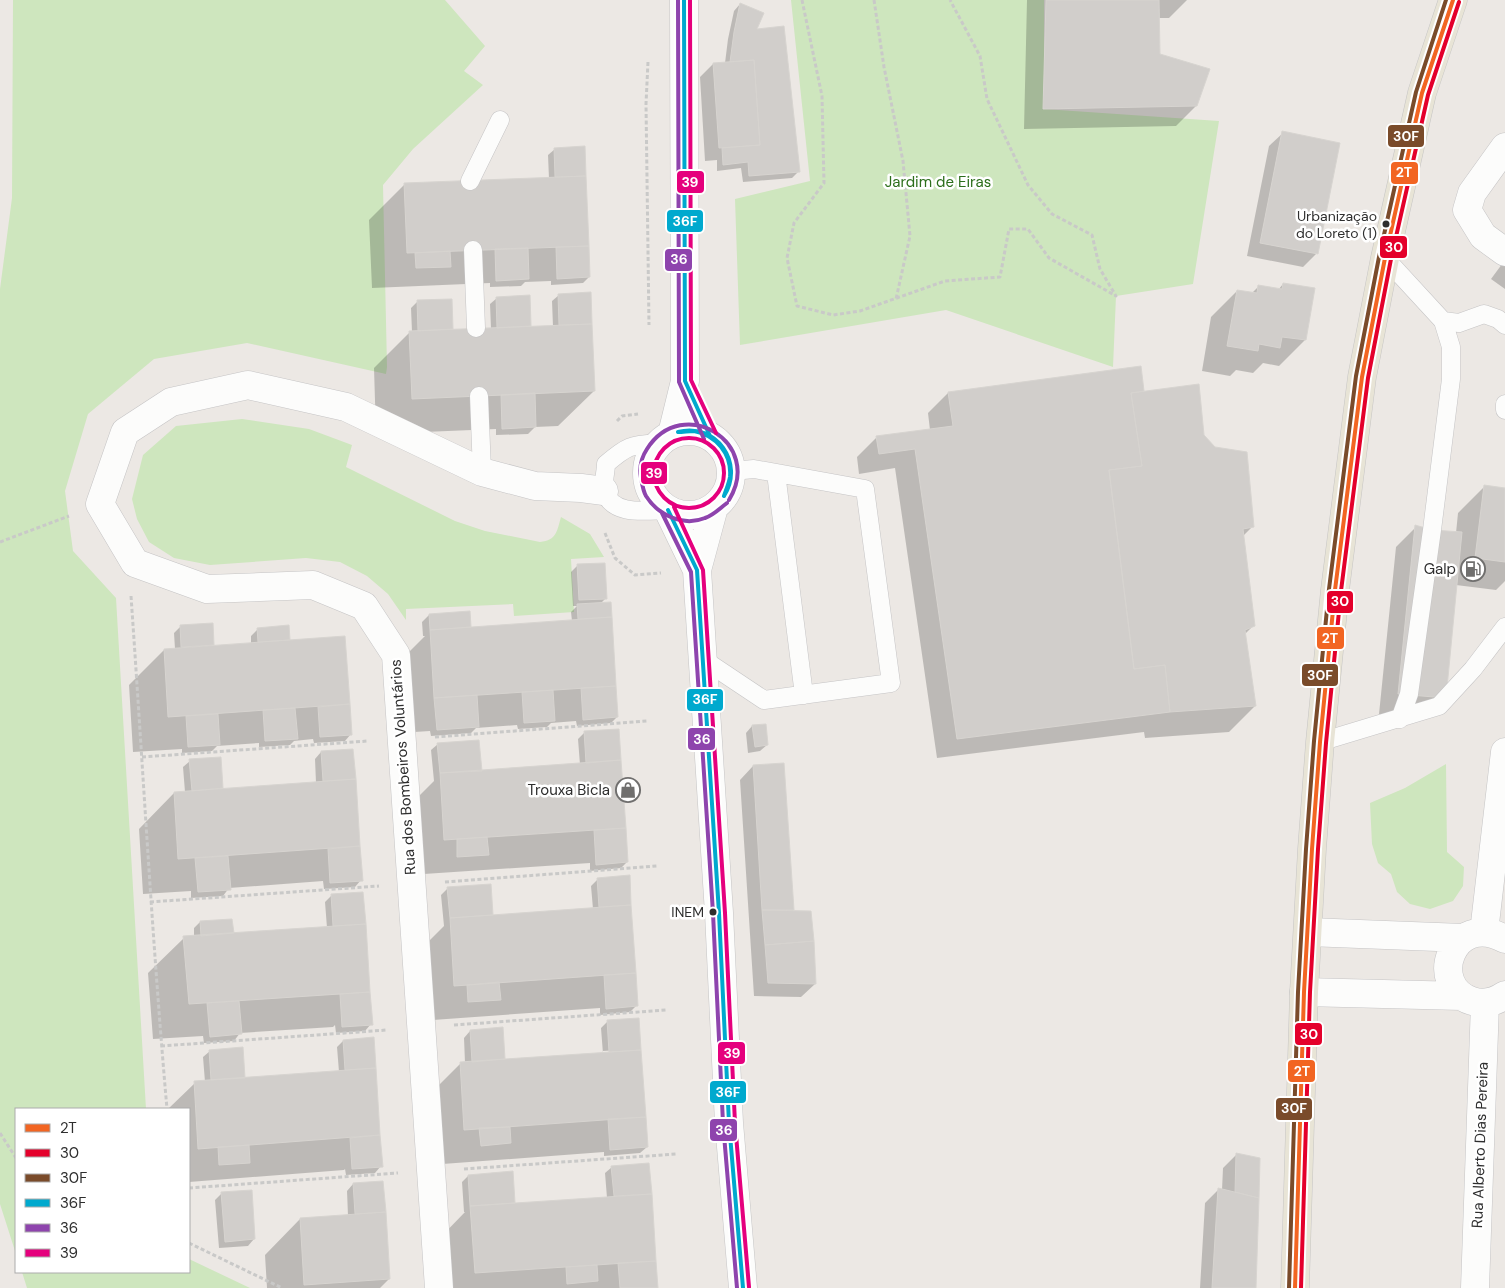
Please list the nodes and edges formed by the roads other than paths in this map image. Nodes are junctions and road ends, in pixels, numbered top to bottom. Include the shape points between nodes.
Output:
1 (684, 0) edge
2 (1453, 0) edge
3 (500, 120) dead end
4 (1505, 147) edge
5 (470, 181) dead end
6 (473, 250) dead end
7 (1505, 252) edge
8 (1385, 258) junction
9 (1443, 321) junction
10 (1505, 325) edge
11 (476, 328) dead end
12 (685, 381) junction
13 (479, 396) dead end
14 (1505, 404) edge
15 (1505, 410) edge
16 (710, 436) junction
17 (665, 439) junction
18 (732, 471) junction
19 (482, 472) junction
20 (776, 473) junction
21 (604, 491) junction
22 (714, 507) junction
23 (668, 510) junction
24 (697, 570) junction
25 (1505, 627) edge
26 (704, 660) junction
27 (804, 694) junction
28 (1400, 719) junction
29 (1320, 742) junction
30 (1505, 752) edge
31 (1308, 932) junction
32 (1484, 937) edge
33 (1304, 992) junction
34 (1484, 998) edge
35 (439, 1288) edge
36 (743, 1288) edge
37 (1294, 1288) edge
38 (1475, 1288) edge

1 - 12 street
2 - 8 main road via 1422,93
3 - 5 lane
4 - 7 street via 1472,193 1467,210 1484,236
6 - 11 lane
8 - 9 lane
8 - 29 main road via 1362,376
9 - 10 lane via 1459,323 1484,314
9 - 28 lane via 1451,347 1451,379 1409,694
12 - 16 street
12 - 17 street
13 - 19 lane
14 - 15 lane
16 - 17 street via 691,430
16 - 18 street via 721,445
17 - 21 lane via 624,449 606,464
17 - 23 street via 650,454 646,468 652,495
18 - 20 lane via 754,469
18 - 22 street via 730,486
19 - 21 street via 535,486
19 - 35 street, Rua dos Bombeiros Voluntários via 346,407 248,385 171,402 125,432 100,504 135,563 207,589 313,584 364,606 396,655
20 - 27 lane
20 - 27 lane via 865,489 891,683
21 - 23 lane via 612,504 624,510
22 - 23 street via 692,515
22 - 24 street
23 - 24 street
24 - 26 street
25 - 28 lane via 1439,706
26 - 27 lane via 764,700
26 - 36 street via 729,1123
28 - 29 lane
29 - 31 main road
30 - 32 street
31 - 32 street
31 - 33 main road
32 - 34 street via 1455,946 1448,967 1454,988
33 - 34 street
33 - 37 main road
34 - 38 street, Rua Alberto Dias Pereira

